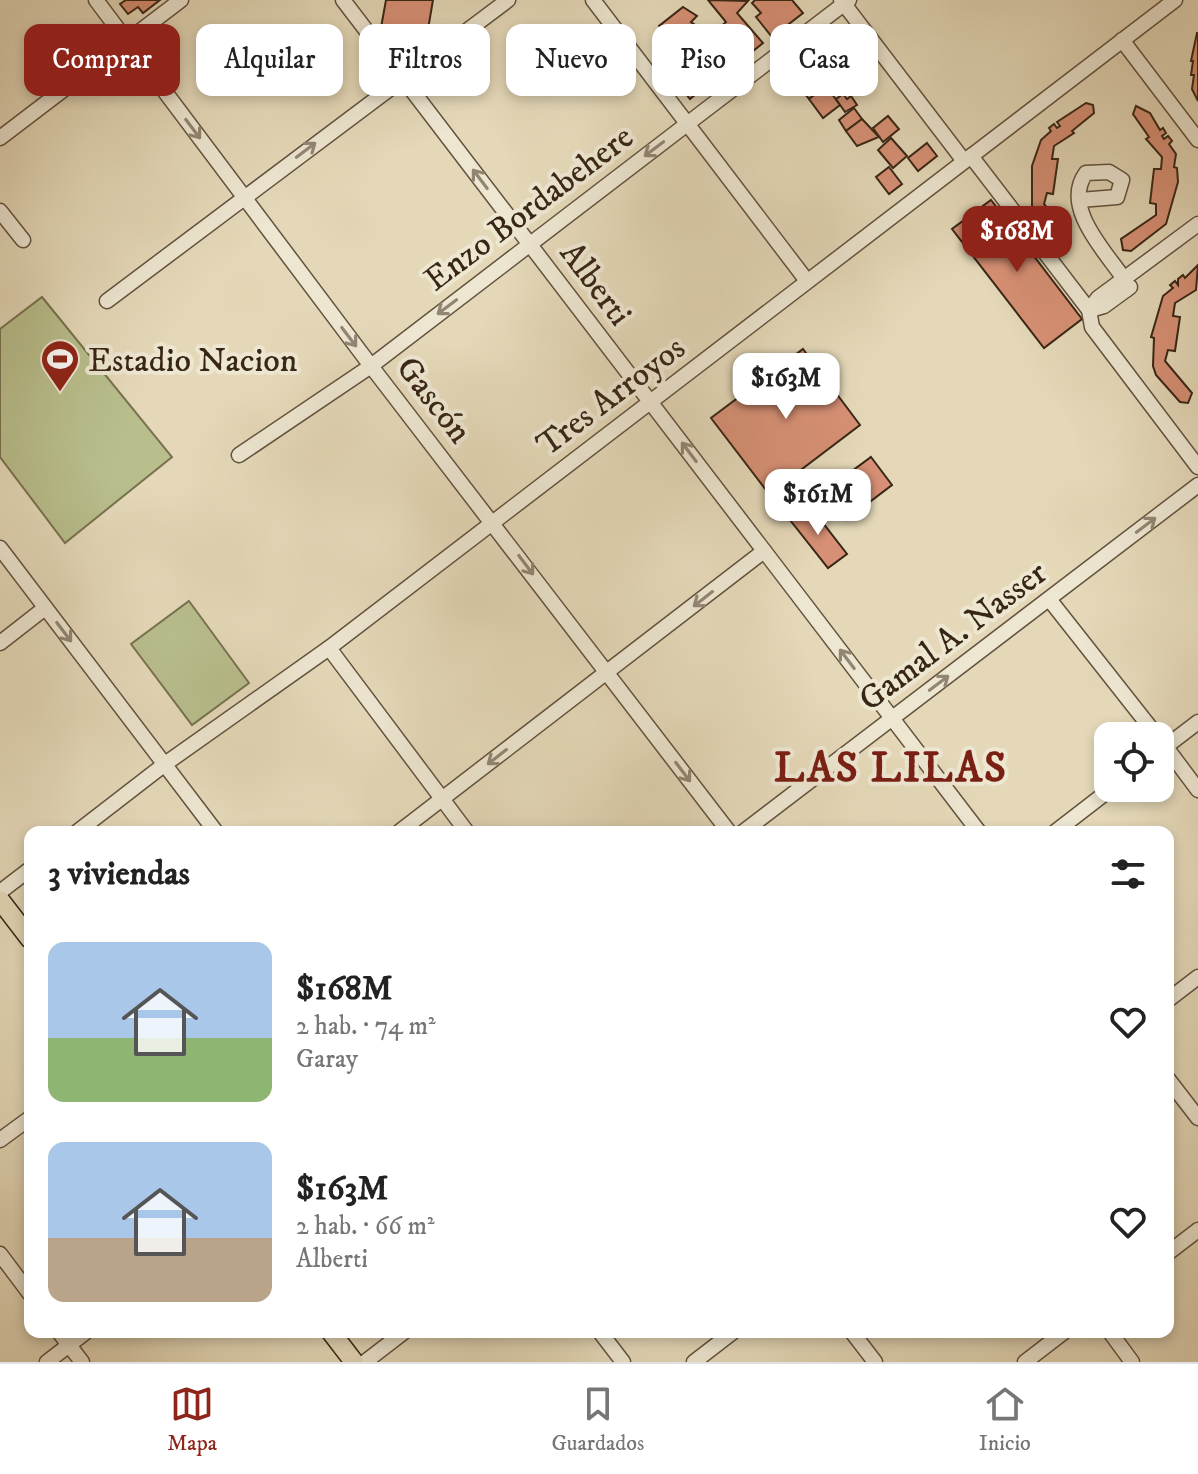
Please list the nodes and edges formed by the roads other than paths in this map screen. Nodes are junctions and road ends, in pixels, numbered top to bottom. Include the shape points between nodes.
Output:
1 (96, 0) edge
2 (181, 0) edge
3 (343, 0) edge
4 (508, 0) edge
5 (593, 0) edge
6 (1175, 0) edge
7 (845, 1) edge
8 (114, 24) edge
9 (149, 24) edge
10 (361, 24) edge
11 (475, 24) edge
12 (1122, 40) junction
13 (55, 96) edge
14 (168, 96) edge
15 (377, 96) edge
16 (416, 96) edge
17 (687, 124) junction
18 (0, 138) edge
19 (1198, 140) edge
20 (968, 159) junction
21 (244, 198) junction
22 (1080, 200) dead end
23 (0, 211) edge
24 (1198, 224) edge
25 (1198, 236) edge
26 (23, 240) dead end
27 (529, 244) junction
28 (807, 281) junction
29 (1125, 284) junction
30 (107, 301) dead end
31 (1089, 310) junction
32 (371, 366) junction
33 (650, 402) junction
34 (239, 455) dead end
35 (1198, 467) edge
36 (1198, 485) edge
37 (493, 522) junction
38 (0, 548) edge
39 (764, 551) junction
40 (1049, 599) junction
41 (45, 608) junction
42 (0, 643) edge
43 (329, 648) junction
44 (607, 672) junction
45 (892, 718) junction
46 (1145, 722) edge
47 (1198, 722) edge
48 (1174, 736) edge
49 (1174, 760) edge
50 (165, 764) junction
51 (1198, 790) edge
52 (442, 799) junction
53 (1094, 802) edge
54 (85, 826) edge
55 (212, 826) edge
56 (407, 826) edge
57 (462, 826) edge
58 (724, 826) edge
59 (751, 826) edge
60 (974, 826) edge
61 (1063, 826) edge
62 (24, 874) edge
63 (0, 892) edge
64 (0, 900) edge
65 (24, 931) edge
66 (1198, 977) edge
67 (1174, 995) edge
68 (1174, 1087) edge
69 (1198, 1118) edge
70 (24, 1122) edge
71 (0, 1140) edge
72 (1198, 1230) edge
73 (1174, 1248) edge
74 (0, 1254) edge
75 (24, 1286) edge
76 (64, 1338) edge
77 (78, 1338) edge
78 (336, 1338) edge
79 (396, 1338) edge
80 (605, 1338) edge
81 (725, 1338) edge
82 (857, 1338) edge
83 (1056, 1338) edge
84 (1114, 1338) edge
85 (69, 1345) junction
86 (47, 1362) edge
87 (82, 1362) edge
88 (354, 1362) edge
89 (365, 1362) edge
90 (623, 1362) edge
91 (694, 1362) edge
92 (875, 1362) edge
93 (1025, 1362) edge
94 (1132, 1362) edge

1 - 8 street, Gascón
2 - 9 street
3 - 10 street, Alberti
4 - 11 street
5 - 17 street
6 - 12 street, Tres Arroyos
7 - 17 street, Enzo Bordabehere
7 - 20 street
12 - 19 street
12 - 20 street, Tres Arroyos
13 - 18 street
14 -> 21 street, Gascón
21 -> 15 street
27 -> 16 street, Alberti
17 -> 27 street, Enzo Bordabehere
17 - 28 street
20 - 28 street, Tres Arroyos
20 - 31 street
21 - 30 street
21 -> 32 street, Gascón
22 - 29 street via 1082,217
23 - 26 street
24 - 29 street
25 - 29 street
27 -> 32 street, Enzo Bordabehere
27 - 33 street, Alberti
28 - 33 street, Tres Arroyos
29 - 31 street via 1104,306
31 - 35 street via 1092,327
32 - 34 street, Enzo Bordabehere
32 - 37 street, Gascón
33 - 37 street, Tres Arroyos
39 -> 33 street, Alberti
40 -> 36 street, Gamal A. Nasser
37 - 43 street, Tres Arroyos
37 -> 44 street, Gascón
38 - 41 street
39 -> 44 street
45 -> 39 street, Alberti
45 -> 40 street, Gamal A. Nasser
40 - 46 street
41 - 42 street
41 -> 50 street
43 - 50 street, Tres Arroyos
43 - 52 street
44 -> 52 street
44 -> 58 street, Gascón
45 - 59 street, Gamal A. Nasser
45 - 60 street, Alberti
47 - 48 street
49 - 51 street
50 - 54 street, Tres Arroyos
50 - 55 street
52 - 56 street
52 - 57 street
53 - 61 street
62 - 63 street
64 - 65 main road
66 - 67 street
68 - 69 street
70 - 71 street
72 - 73 street
74 - 75 street
76 - 85 street
77 - 85 street
78 - 88 main road
79 - 89 street
80 - 90 street
81 - 91 street
82 - 92 street
83 - 93 street
84 - 94 street
85 - 86 street
85 - 87 street

